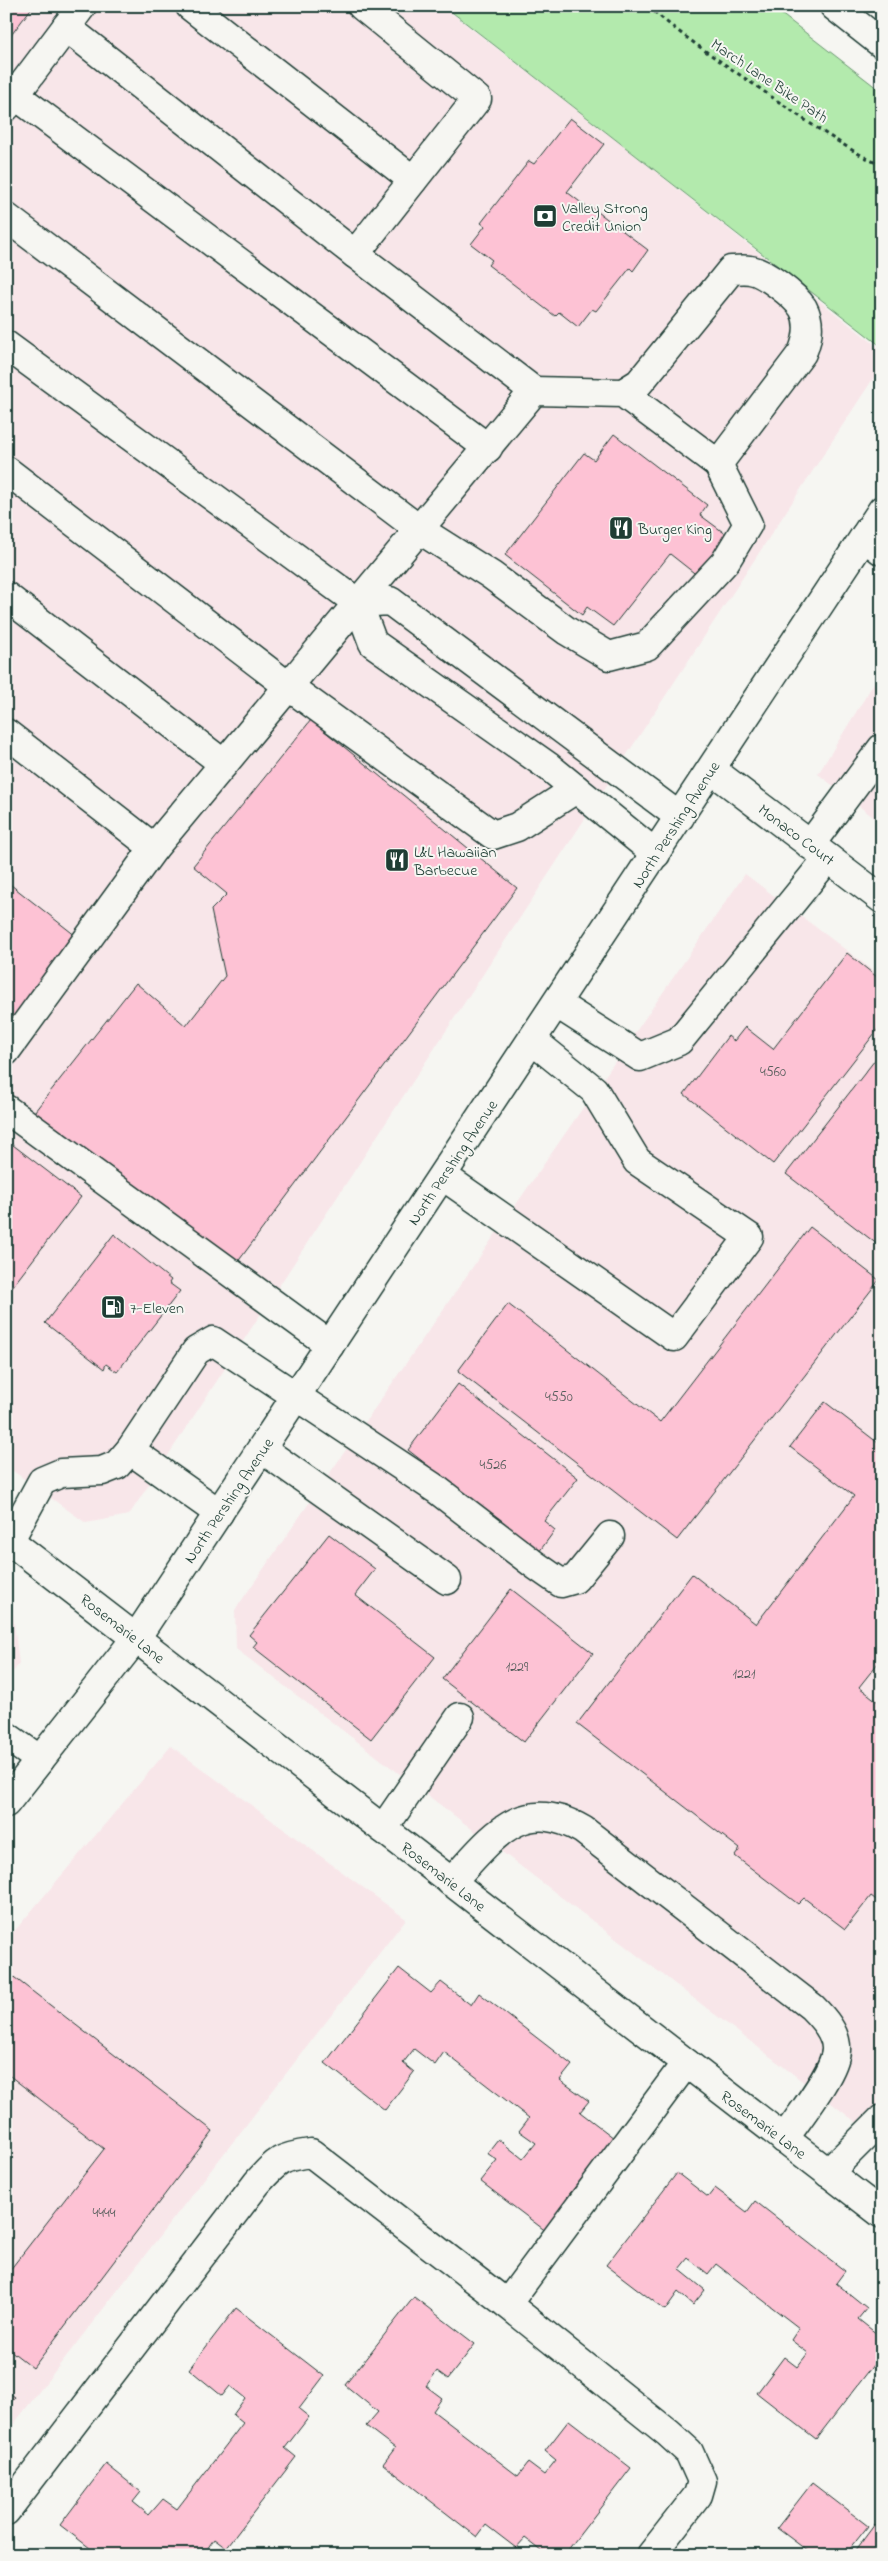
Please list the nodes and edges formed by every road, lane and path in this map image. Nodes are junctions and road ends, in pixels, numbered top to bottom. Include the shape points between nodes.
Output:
1 (190, 6) edge
2 (362, 6) edge
3 (648, 6) edge
4 (834, 6) edge
5 (74, 17) edge
6 (882, 44) edge
7 (11, 101) edge
8 (882, 166) edge
9 (413, 180) junction
10 (6, 217) edge
11 (355, 254) junction
12 (6, 345) edge
13 (534, 392) junction
14 (623, 393) junction
15 (488, 448) junction
16 (718, 464) junction
17 (6, 470) edge
18 (882, 510) edge
19 (420, 530) junction
20 (873, 544) edge
21 (6, 596) edge
22 (358, 603) junction
23 (288, 686) junction
24 (6, 732) edge
25 (882, 748) edge
26 (224, 764) junction
27 (712, 770) junction
28 (576, 789) junction
29 (680, 817) junction
30 (154, 848) junction
31 (819, 851) junction
32 (656, 854) junction
33 (882, 899) edge
34 (556, 1004) junction
35 (532, 1040) junction
36 (6, 1050) edge
37 (6, 1109) edge
38 (443, 1176) junction
39 (330, 1345) junction
40 (297, 1395) junction
41 (262, 1449) junction
42 (130, 1450) junction
43 (219, 1513) junction
44 (610, 1536) dead end
45 (8, 1542) edge
46 (447, 1580) dead end
47 (136, 1638) junction
48 (460, 1717) dead end
49 (6, 1736) edge
50 (40, 1760) junction
51 (6, 1803) edge
52 (383, 1829) junction
53 (451, 1882) junction
54 (686, 2063) junction
55 (882, 2119) edge
56 (784, 2139) junction
57 (828, 2173) junction
58 (882, 2214) edge
59 (507, 2304) junction
60 (6, 2511) edge
61 (651, 2555) edge

1 - 9 street
2 - 9 street via 476,99
3 - 8 path, March Lane Bike Path via 670,27 769,95 855,153
4 - 6 street
5 - 7 street
5 - 11 street
7 - 15 street
9 - 11 street
10 - 19 street
11 - 13 street
12 - 22 street
13 - 14 street
13 - 15 street
14 - 16 street
14 - 16 street via 639,383 731,270 755,271 779,286 802,308 808,338 802,353
15 - 19 street
16 - 19 street via 748,524 724,562 647,646 609,656
17 - 23 street
18 - 20 street, North Pershing Avenue
19 - 22 street
20 - 27 street, North Pershing Avenue
21 - 26 street
22 - 23 street
22 - 28 street via 373,643
22 - 29 street via 390,601
23 - 26 street
23 - 28 street via 493,835 517,827
24 - 30 street
25 - 31 street
26 - 30 street
27 - 29 street, North Pershing Avenue
27 - 31 street, Monaco Court
28 - 32 street
29 - 32 street, North Pershing Avenue
30 - 36 street
31 - 33 street, Monaco Court
31 - 34 street via 679,1040 640,1057
32 - 34 street, North Pershing Avenue
34 - 35 street, North Pershing Avenue
35 - 38 street, North Pershing Avenue
35 - 38 street via 594,1090 637,1161 749,1237 674,1337
37 - 39 street
38 - 39 street, North Pershing Avenue
39 - 40 street, North Pershing Avenue
40 - 41 street, North Pershing Avenue
40 - 42 street via 213,1341 196,1351
40 - 44 street via 436,1489 562,1583 575,1578
41 - 43 street, North Pershing Avenue
41 - 46 street
42 - 43 street
42 - 45 street via 117,1464 102,1471 61,1473 42,1481
43 - 47 street, North Pershing Avenue
45 - 47 street, Rosemarie Lane
47 - 50 street, North Pershing Avenue
47 - 52 street, Rosemarie Lane
48 - 52 street
49 - 50 street
50 - 51 street, North Pershing Avenue
52 - 53 street, Rosemarie Lane
53 - 54 street, Rosemarie Lane
53 - 56 street via 497,1833 526,1818 545,1815 564,1819 606,1848 812,2007 833,2034 836,2048 833,2066
54 - 56 street, Rosemarie Lane
54 - 59 street
55 - 57 street
56 - 57 street, Rosemarie Lane
57 - 58 street, Rosemarie Lane
59 - 60 street via 311,2153 276,2162
59 - 61 street via 689,2452 702,2481 698,2495

